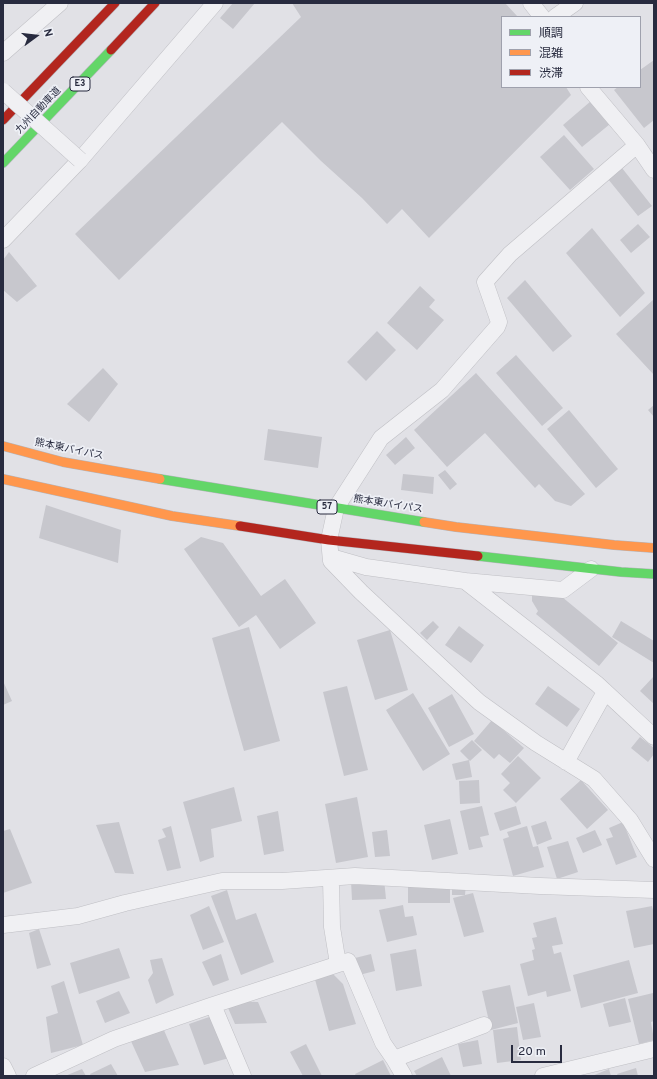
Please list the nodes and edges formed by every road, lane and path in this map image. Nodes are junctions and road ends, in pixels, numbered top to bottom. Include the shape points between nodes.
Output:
1 (60, 3) edge
2 (115, 3) edge
3 (155, 3) edge
4 (215, 3) edge
5 (531, 3) edge
6 (575, 3) edge
7 (541, 16) edge
8 (556, 16) edge
9 (3, 53) edge
10 (78, 86) junction
11 (589, 88) edge
12 (3, 91) edge
13 (3, 120) edge
14 (636, 145) junction
15 (80, 160) junction
16 (3, 163) edge
17 (654, 170) edge
18 (3, 171) edge
19 (3, 240) edge
20 (3, 446) edge
21 (3, 479) edge
22 (336, 508) junction
23 (329, 540) junction
24 (654, 548) edge
25 (331, 557) junction
26 (591, 569) junction
27 (654, 574) edge
28 (465, 580) junction
29 (606, 692) junction
30 (654, 737) edge
31 (566, 762) junction
32 (654, 859) edge
33 (332, 878) junction
34 (654, 890) edge
35 (3, 925) edge
36 (338, 964) junction
37 (214, 1005) junction
38 (484, 1025) dead end
39 (654, 1049) edge
40 (394, 1059) junction
41 (3, 1066) edge
42 (8, 1076) edge
43 (34, 1076) edge
44 (243, 1076) edge
45 (404, 1076) edge
46 (543, 1076) edge

1 - 9 street
2 - 13 highway, 九州自動車道
3 - 10 highway, 九州自動車道 / E3
4 - 15 street
5 - 7 street
6 - 8 street
10 - 16 highway, 九州自動車道 / E3
10 - 18 highway
11 - 14 street
12 - 15 street, bridge
14 - 17 street
14 - 22 street via 510,254 485,282 499,322 497,327 442,390 381,438
15 - 19 street
20 - 22 highway, 熊本東バイパス / 57 via 63,462
21 - 23 highway via 172,516
22 - 23 street
22 - 24 highway, 熊本東バイパス / 57 via 456,527
23 - 25 street
23 - 26 highway
25 - 28 street via 366,567
25 - 31 street via 331,561 361,592 479,702
26 - 27 highway
26 - 28 street via 563,590
28 - 29 street
29 - 30 street
29 - 31 street
31 - 32 street via 594,779 630,820
33 - 34 street via 355,876
33 - 35 street via 282,881 222,880 78,916
33 - 36 street via 332,927
36 - 37 street
36 - 40 street via 348,961 383,1043
37 - 43 street via 114,1039
37 - 44 street
38 - 40 street
39 - 46 street
40 - 45 street
41 - 42 street

